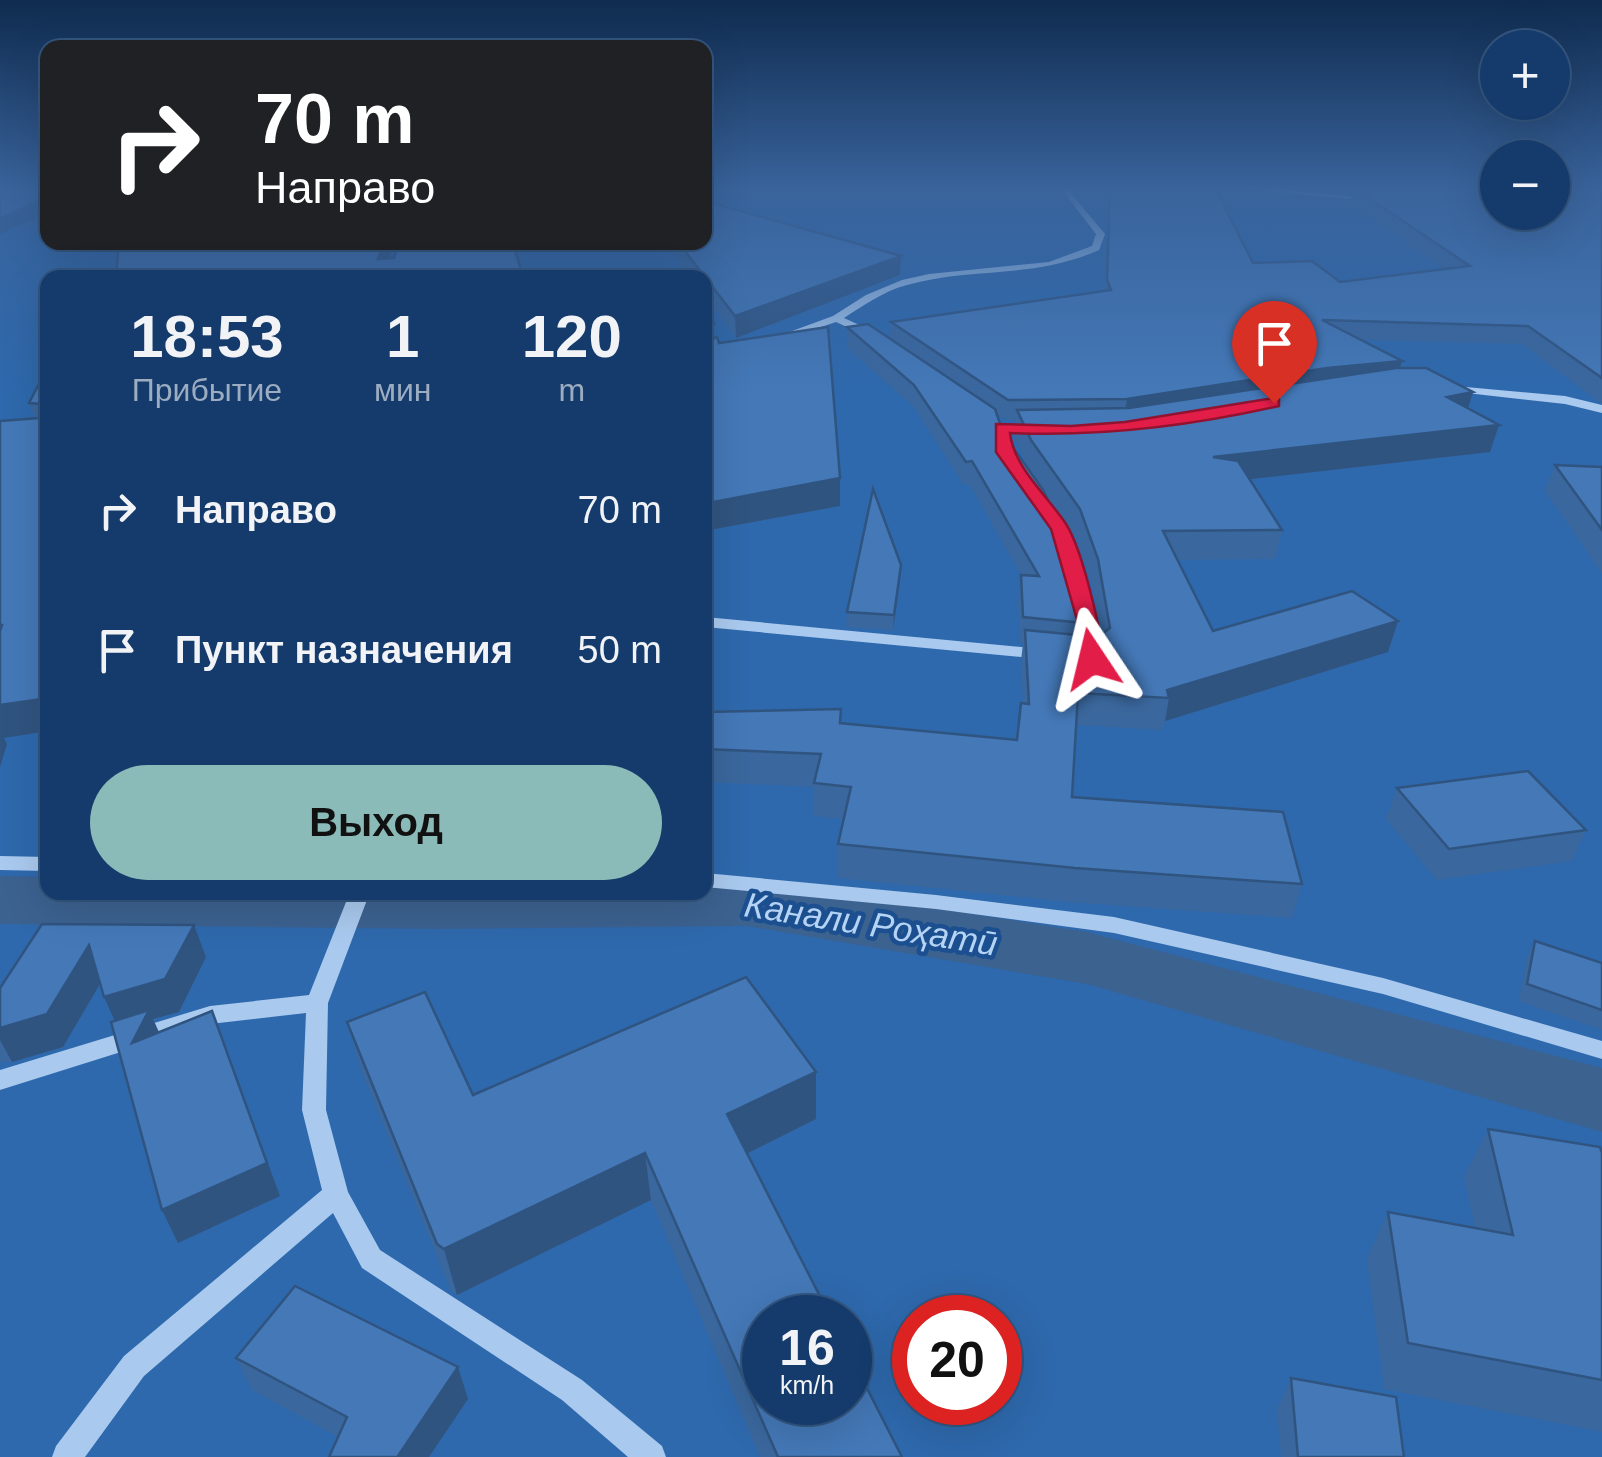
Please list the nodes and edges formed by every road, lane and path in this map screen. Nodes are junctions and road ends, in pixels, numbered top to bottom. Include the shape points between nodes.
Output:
1 (1081, 256) edge
2 (837, 318) junction
3 (765, 342) edge
4 (890, 348) edge
5 (1423, 388) edge
6 (1602, 408) edge
7 (989, 417) edge
8 (1054, 430) edge
9 (1060, 528) edge
10 (712, 623) edge
11 (1054, 655) edge
12 (1073, 657) edge
13 (0, 864) edge
14 (40, 864) edge
15 (712, 881) edge
16 (357, 900) edge
17 (317, 1002) junction
18 (1602, 1050) edge
19 (0, 1080) edge
20 (336, 1194) junction
21 (67, 1457) edge
22 (651, 1457) edge

1 - 2 street via 1042,268 908,282 869,296
2 - 3 street
2 - 4 street
5 - 6 street
7 - 8 street via 1002,434
9 - 12 street via 1091,634 1092,659
10 - 11 street
13 - 14 street
15 - 18 street via 1114,925 1383,986
16 - 17 street
17 - 19 street via 210,1015
17 - 20 street via 314,1110
20 - 21 street via 134,1366
20 - 22 street via 371,1259 572,1390

